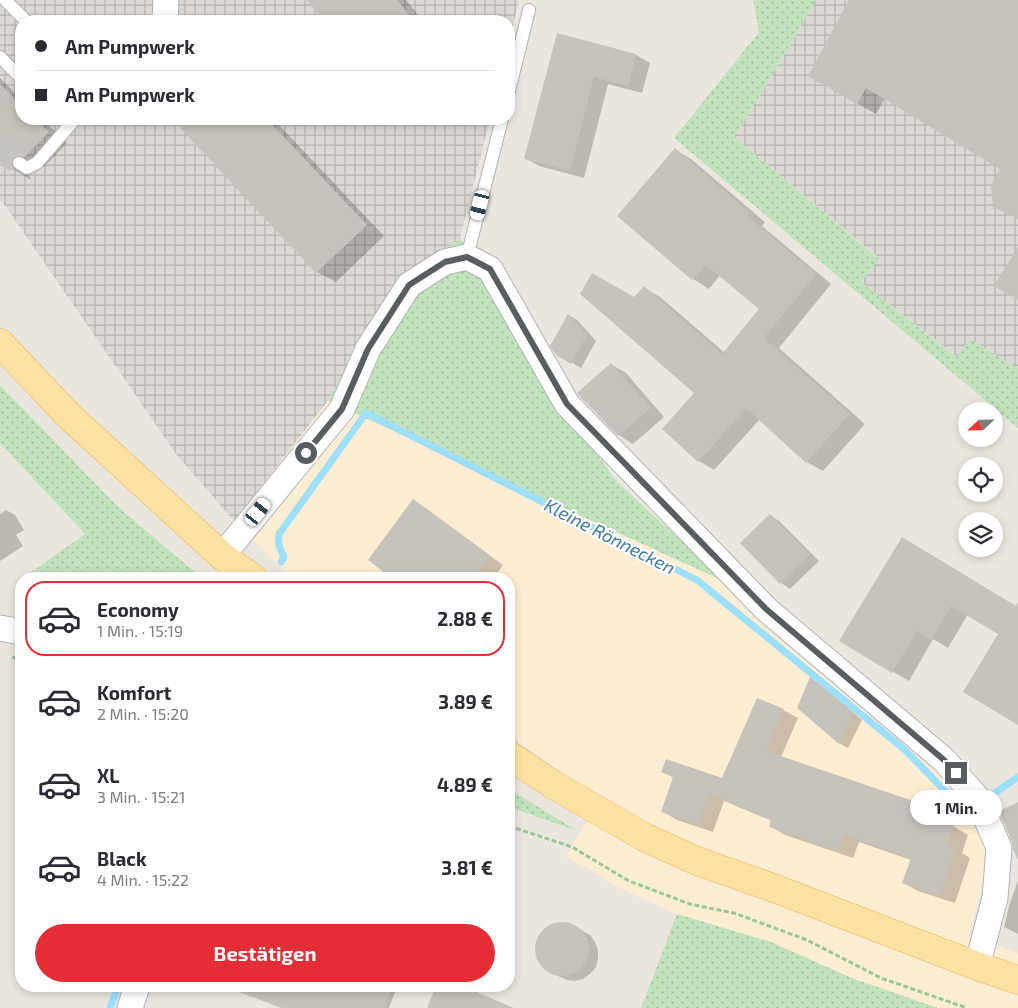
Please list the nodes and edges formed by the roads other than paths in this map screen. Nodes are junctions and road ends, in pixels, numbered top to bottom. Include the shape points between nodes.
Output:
1 (5, 0) edge
2 (166, 0) edge
3 (529, 10) dead end
4 (20, 15) edge
5 (165, 15) edge
6 (0, 57) edge
7 (515, 67) edge
8 (15, 72) edge
9 (66, 125) edge
10 (500, 125) edge
11 (19, 163) dead end
12 (467, 257) junction
13 (0, 343) edge
14 (222, 556) junction
15 (244, 572) edge
16 (0, 628) edge
17 (15, 631) edge
18 (515, 759) edge
19 (977, 966) junction
20 (1018, 980) edge
21 (135, 992) edge
22 (130, 1008) edge

1 - 4 lane
2 - 5 street
3 - 7 lane
6 - 8 lane
9 - 11 lane via 37,163 27,168
10 - 12 lane
12 - 14 street via 445,262 409,285 368,349 342,409
12 - 19 street via 490,269 567,404 766,609 944,760 978,799 999,848 995,898
13 - 14 main road via 68,415
14 - 15 main road
16 - 17 street
18 - 19 main road via 644,837 697,861
19 - 20 main road
21 - 22 street

